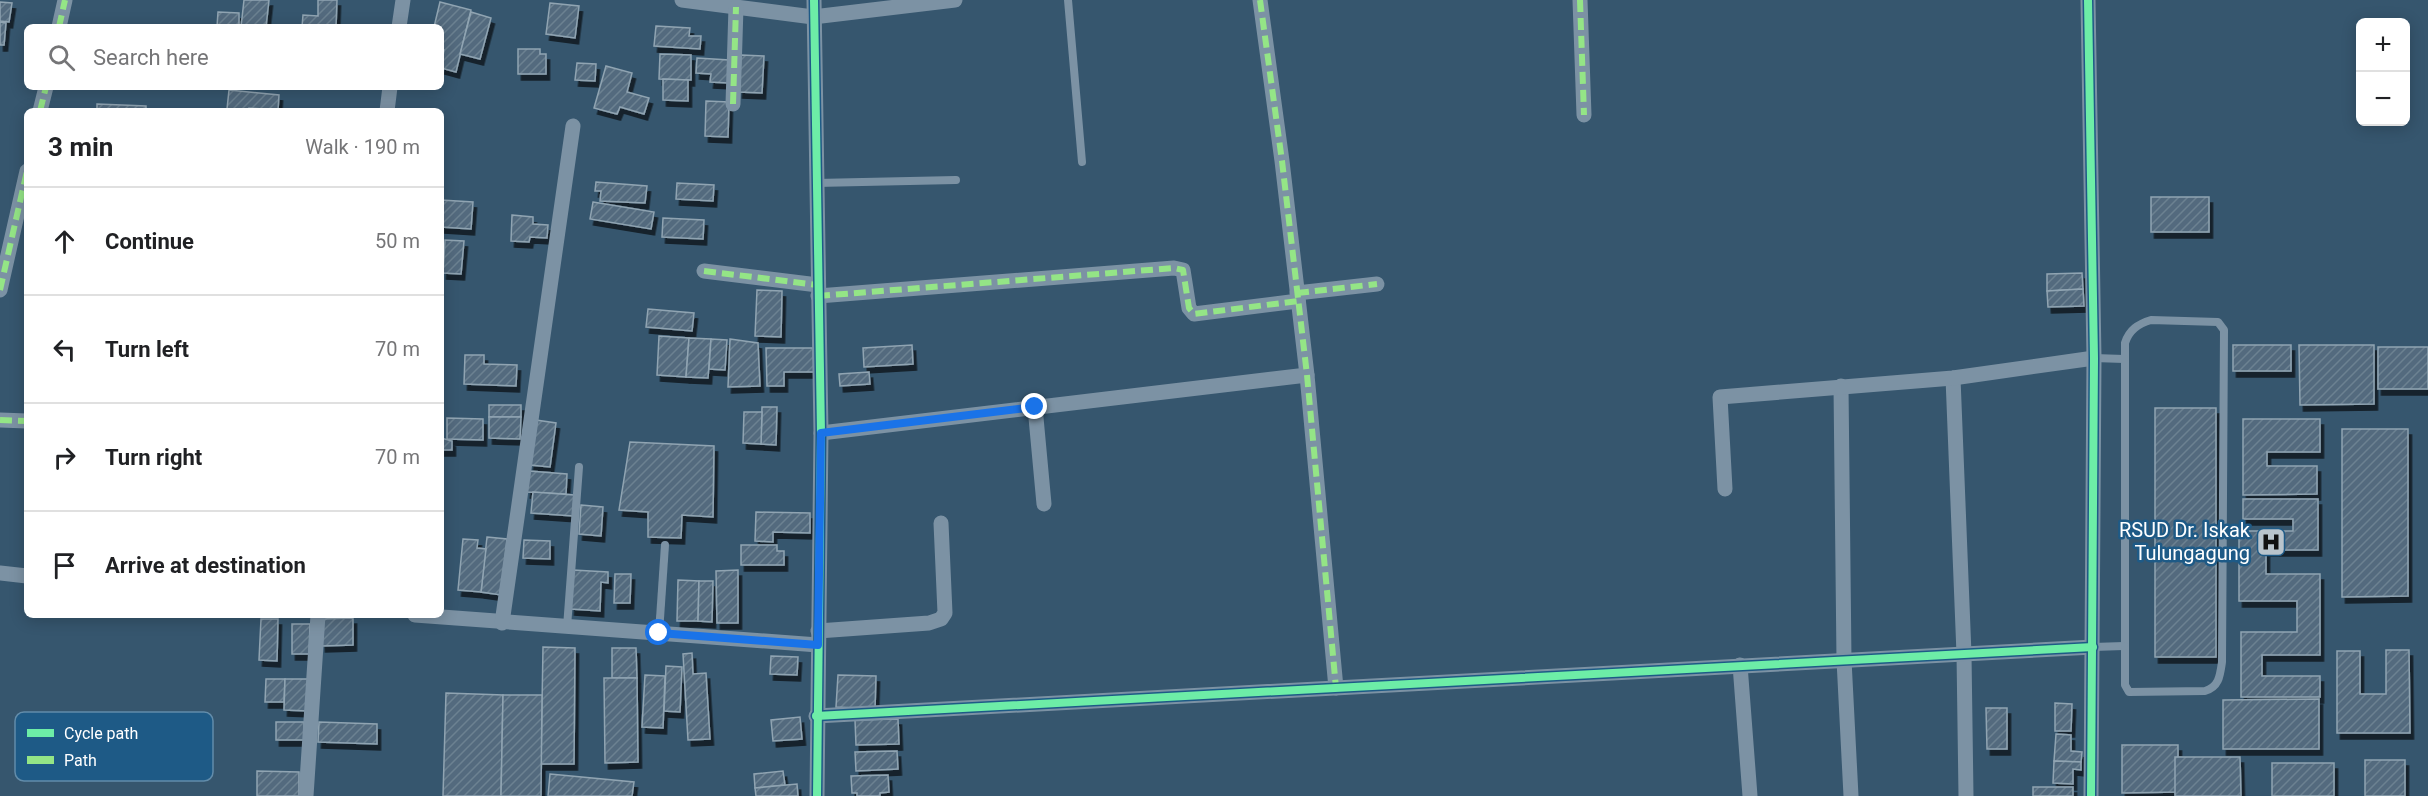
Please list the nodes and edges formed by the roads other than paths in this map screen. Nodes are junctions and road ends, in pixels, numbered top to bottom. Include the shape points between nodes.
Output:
1 (65, 0) edge
2 (403, 0) edge
3 (682, 0) edge
4 (813, 0) edge
5 (955, 0) edge
6 (1068, 0) edge
7 (1260, 0) edge
8 (1580, 0) edge
9 (2088, 0) edge
10 (736, 7) junction
11 (813, 17) junction
12 (60, 24) edge
13 (399, 24) edge
14 (45, 90) edge
15 (390, 90) edge
16 (733, 104) dead end
17 (41, 108) edge
18 (387, 108) edge
19 (1584, 115) dead end
20 (573, 126) dead end
21 (1082, 162) dead end
22 (956, 180) dead end
23 (816, 183) junction
24 (24, 189) edge
25 (704, 271) dead end
26 (1377, 284) dead end
27 (0, 290) edge
28 (818, 290) junction
29 (1298, 297) junction
30 (2094, 358) junction
31 (2124, 359) junction
32 (1307, 375) junction
33 (1953, 378) junction
34 (1841, 386) junction
35 (1035, 407) junction
36 (0, 420) edge
37 (24, 421) edge
38 (821, 433) junction
39 (579, 467) dead end
40 (1725, 489) dead end
41 (1044, 504) dead end
42 (941, 523) dead end
43 (665, 545) dead end
44 (0, 573) edge
45 (24, 576) edge
46 (318, 618) edge
47 (444, 618) edge
48 (502, 623) junction
49 (567, 627) junction
50 (659, 633) junction
51 (818, 638) junction
52 (2124, 646) junction
53 (2093, 647) junction
54 (1964, 654) junction
55 (1844, 660) junction
56 (1740, 665) junction
57 (1336, 688) junction
58 (816, 716) junction
59 (306, 796) edge
60 (816, 796) edge
61 (1750, 796) edge
62 (1851, 796) edge
63 (1966, 796) edge
64 (2091, 796) edge

1 - 12 street
2 - 13 street
3 - 10 street
4 - 11 street
5 - 11 street
6 - 21 lane
7 - 29 street
8 - 19 street
9 - 30 street
10 - 11 street
10 - 16 street
11 - 23 street
14 - 17 street
15 - 18 street
20 - 48 street
22 - 23 lane
23 - 28 street
24 - 27 street
25 - 28 street
26 - 29 street
28 - 29 street via 1174,268 1183,270 1189,308 1194,314
28 - 38 street
29 - 32 street
30 - 31 lane
30 - 33 street
30 - 53 street
31 - 52 lane
31 - 52 lane via 2128,334 2140,323 2218,321 2224,330 2219,681 2205,691 2129,692 2125,685
32 - 35 street
32 - 57 street
33 - 34 street
33 - 54 street
34 - 40 street via 1720,397
34 - 55 street
35 - 38 street
35 - 41 street
36 - 37 street
38 - 51 street
39 - 49 lane
42 - 51 street via 945,613 941,620
43 - 50 lane
44 - 45 street
46 - 59 street
47 - 48 street
48 - 49 street
49 - 50 street
50 - 51 street
51 - 58 street
52 - 53 lane
53 - 54 street
53 - 64 street
54 - 55 street
54 - 63 street
55 - 56 street
55 - 62 street
56 - 57 street
56 - 61 street
57 - 58 street
58 - 60 street

